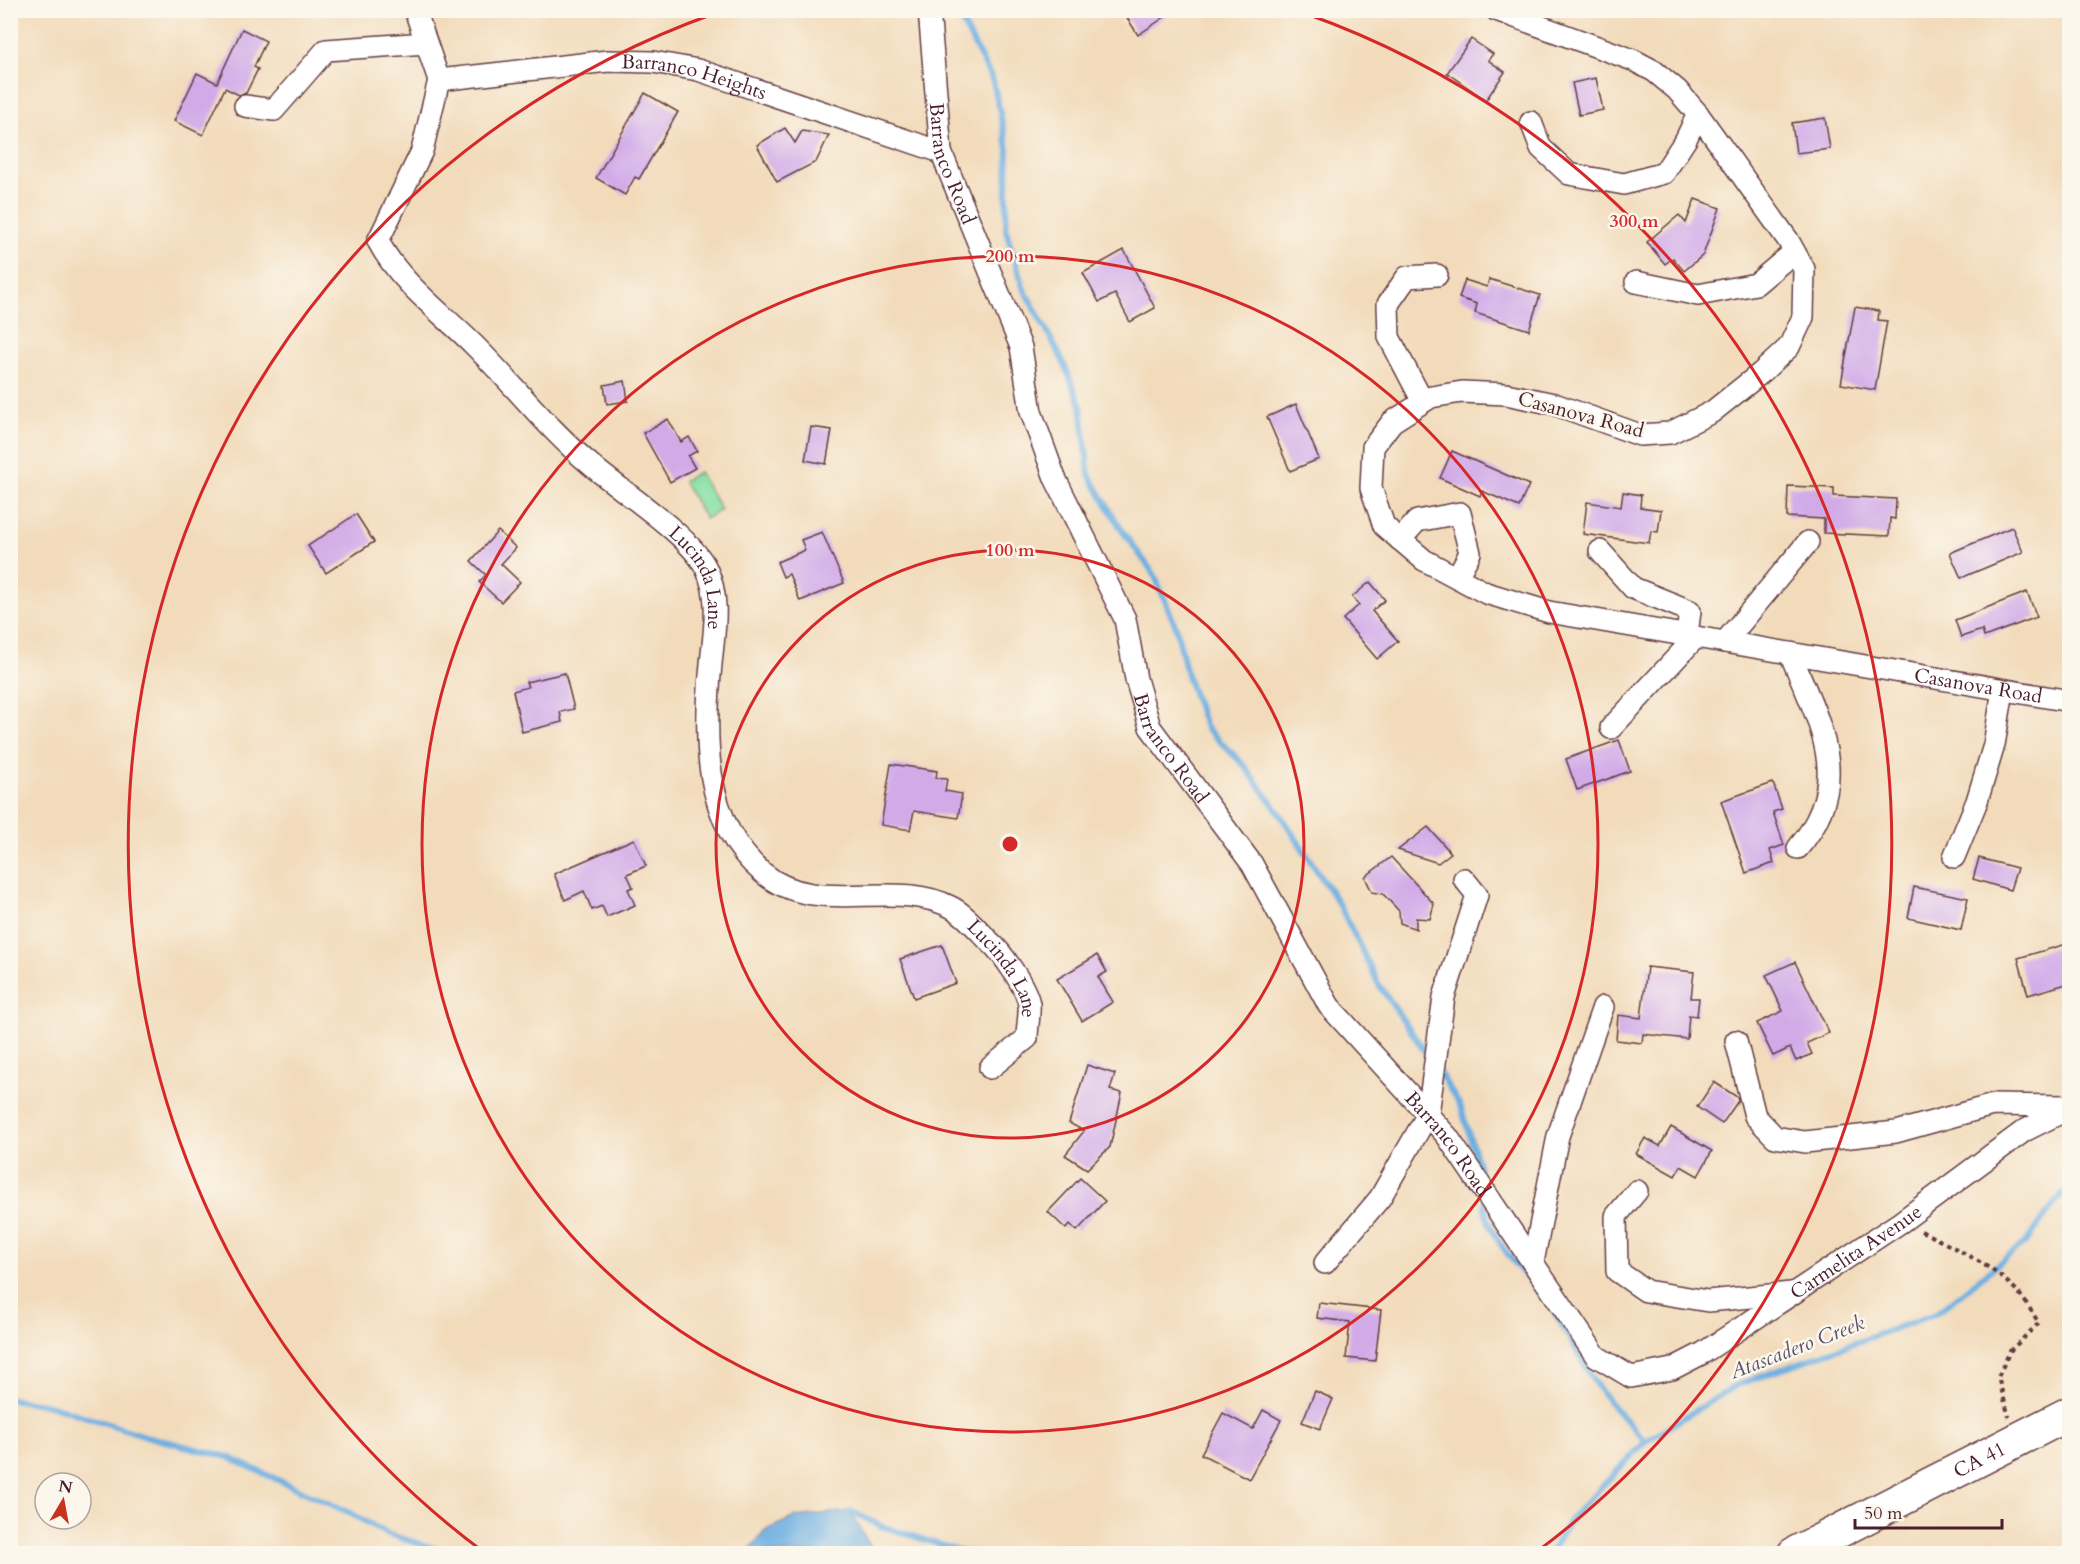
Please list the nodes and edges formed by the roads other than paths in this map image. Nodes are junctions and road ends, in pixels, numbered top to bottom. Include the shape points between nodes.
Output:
1 (415, 10) edge
2 (929, 10) edge
3 (1496, 10) edge
4 (426, 43) junction
5 (439, 80) junction
6 (245, 106) dead end
7 (1698, 114) junction
8 (1531, 122) dead end
9 (941, 152) junction
10 (1794, 252) junction
11 (1437, 274) dead end
12 (1636, 282) dead end
13 (1423, 402) junction
14 (1400, 540) junction
15 (1808, 542) dead end
16 (1600, 551) dead end
17 (1457, 577) junction
18 (1692, 636) junction
19 (1725, 642) junction
20 (1790, 653) junction
21 (2003, 690) junction
22 (2070, 701) edge
23 (1611, 728) dead end
24 (1798, 848) dead end
25 (1954, 857) dead end
26 (1464, 879) dead end
27 (1603, 1007) dead end
28 (1736, 1041) dead end
29 (990, 1068) dead end
30 (2070, 1107) edge
31 (1428, 1114) junction
32 (1637, 1191) dead end
33 (1533, 1262) junction
34 (1325, 1263) dead end
35 (1794, 1293) junction
36 (1631, 1377) joint
37 (2070, 1413) edge
38 (1794, 1554) edge

1 - 4 street
2 - 9 street, Barranco Road
3 - 7 street, Casanova Road via 1588,42 1654,71
4 - 5 street
4 - 6 street via 326,50 274,110
5 - 9 street, Barranco Heights via 608,61 653,62 698,70
5 - 29 street, Lucinda Lane via 422,150 378,242 390,264 588,463 692,547 706,569 717,606 706,717 709,768 734,839 762,872 794,891 848,897 921,897 952,908 1000,951 1029,1003 1027,1038
7 - 8 street via 1664,173 1624,184 1569,174 1541,148
7 - 10 street, Casanova Road
9 - 31 street, Barranco Road via 1021,347 1031,412 1055,478 1125,620 1150,727 1252,864 1329,1006
10 - 12 street via 1756,284 1698,295
10 - 13 street, Casanova Road via 1804,269 1803,317 1790,347 1712,411 1670,433 1640,435 1554,404 1506,394 1462,392
11 - 13 street via 1407,277 1388,304 1389,337
13 - 14 street, Casanova Road via 1392,422 1373,447 1371,489 1384,526
14 - 17 street, Casanova Road via 1424,560
14 - 17 street via 1417,521 1460,513 1470,554
15 - 19 street
16 - 18 street via 1633,588 1690,611
17 - 18 street, Casanova Road via 1486,593 1549,612
18 - 19 street, Casanova Road
18 - 23 street
19 - 20 street, Casanova Road
20 - 21 street, Casanova Road
20 - 24 street via 1824,736 1830,778 1814,828
21 - 22 street, Casanova Road
21 - 25 street via 1994,745
26 - 31 street via 1477,895 1444,997
27 - 33 street via 1558,1136
28 - 30 street via 1755,1116 1775,1137 1805,1142 1896,1132 1994,1105
30 - 35 street, Carmelita Avenue via 2024,1131 1901,1222
31 - 33 street, Barranco Road via 1448,1136
31 - 34 street via 1380,1198
32 - 35 street via 1616,1216 1617,1271 1646,1291 1708,1301
33 - 36 street, Barranco Road via 1596,1356
35 - 36 street, Carmelita Avenue via 1672,1370
37 - 38 main road, CA 41 / CA 41

